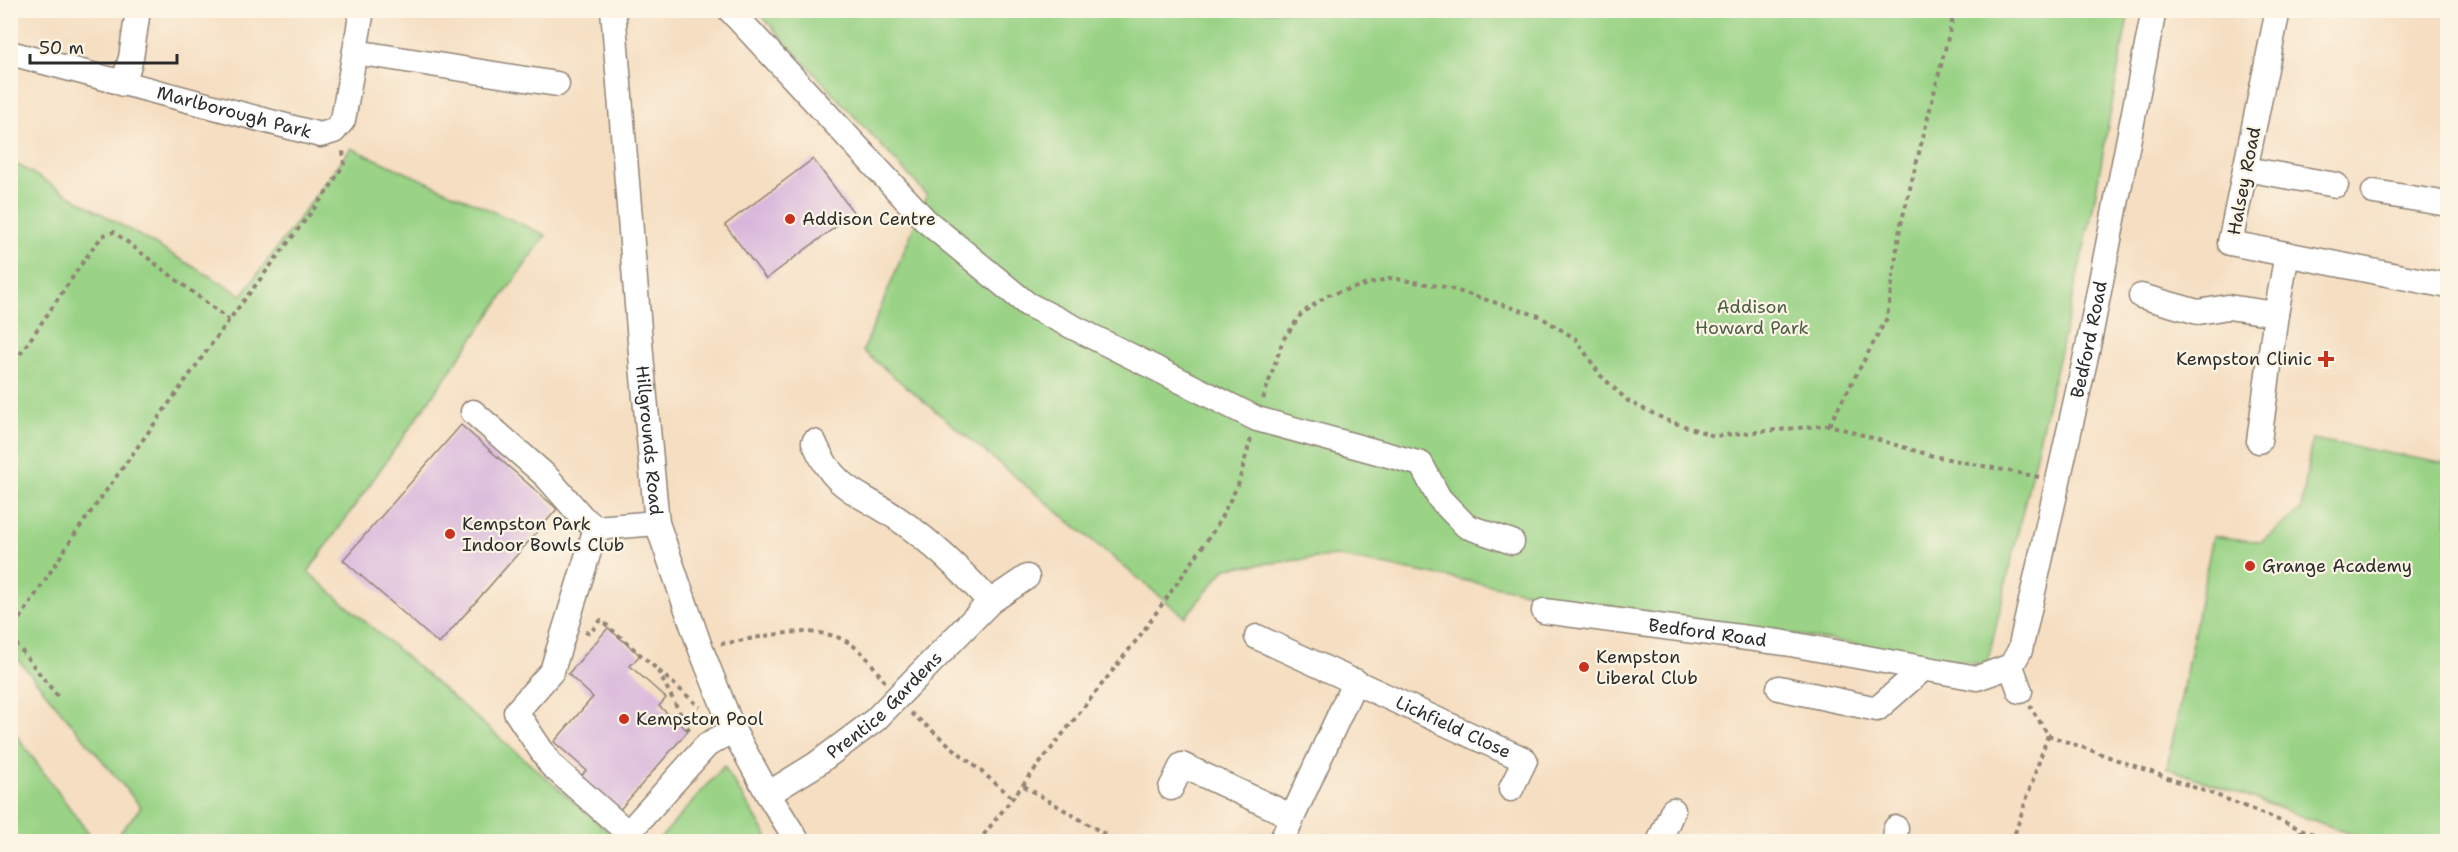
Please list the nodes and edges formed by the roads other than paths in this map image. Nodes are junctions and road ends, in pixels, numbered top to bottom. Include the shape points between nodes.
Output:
1 (138, 10) edge
2 (362, 10) edge
3 (613, 10) edge
4 (730, 10) edge
5 (2154, 10) edge
6 (2278, 10) edge
7 (355, 52) junction
8 (10, 53) edge
9 (123, 84) junction
10 (557, 84) dead end
11 (2245, 169) junction
12 (2336, 185) dead end
13 (2374, 192) dead end
14 (2448, 204) edge
15 (2287, 254) junction
16 (2448, 286) edge
17 (2141, 296) dead end
18 (2276, 314) junction
19 (473, 412) dead end
20 (2259, 441) dead end
21 (814, 442) dead end
22 (657, 523) junction
23 (596, 528) junction
24 (1512, 542) dead end
25 (1027, 577) dead end
26 (990, 602) junction
27 (1544, 611) dead end
28 (1257, 637) dead end
29 (2011, 666) junction
30 (1924, 668) junction
31 (1354, 681) junction
32 (1779, 688) dead end
33 (2020, 691) road end
34 (733, 730) junction
35 (1171, 788) dead end
36 (1511, 789) dead end
37 (768, 794) junction
38 (1673, 810) dead end
39 (1291, 816) junction
40 (798, 842) edge
41 (1281, 842) edge
42 (1659, 842) edge

1 - 9 street
2 - 7 street, Marlborough Park
3 - 22 street, Hillgrounds Road
4 - 24 street via 925,220 1027,304 1257,419 1421,464 1439,498 1466,526
5 - 29 street, Bedford Road via 2088,347 2020,650
6 - 11 street, Halsey Road
7 - 9 street, Marlborough Park via 343,120 334,131 320,135
7 - 10 street
8 - 9 street, Marlborough Park
11 - 12 street
11 - 15 street, Halsey Road via 2230,243
13 - 14 street
15 - 16 street, Halsey Road
15 - 18 street
17 - 18 street via 2198,312 2228,307
18 - 20 street
19 - 23 street via 546,476
21 - 26 street via 831,474 849,490 900,520 946,557
22 - 23 street
22 - 34 street, Hillgrounds Road
23 - 34 street via 552,670 516,712 551,765 628,833 707,745
25 - 26 street, Prentice Gardens
26 - 37 street, Prentice Gardens via 875,720
27 - 30 street, Bedford Road via 1785,644
28 - 31 street, Lichfield Close
29 - 30 street, Bedford Road via 1977,678
29 - 33 street
30 - 32 street via 1877,709
31 - 36 street, Lichfield Close via 1525,760
31 - 39 street
34 - 37 street, Hillgrounds Road
35 - 39 street via 1182,765
37 - 40 street, Hillgrounds Road
38 - 42 street
39 - 41 street

